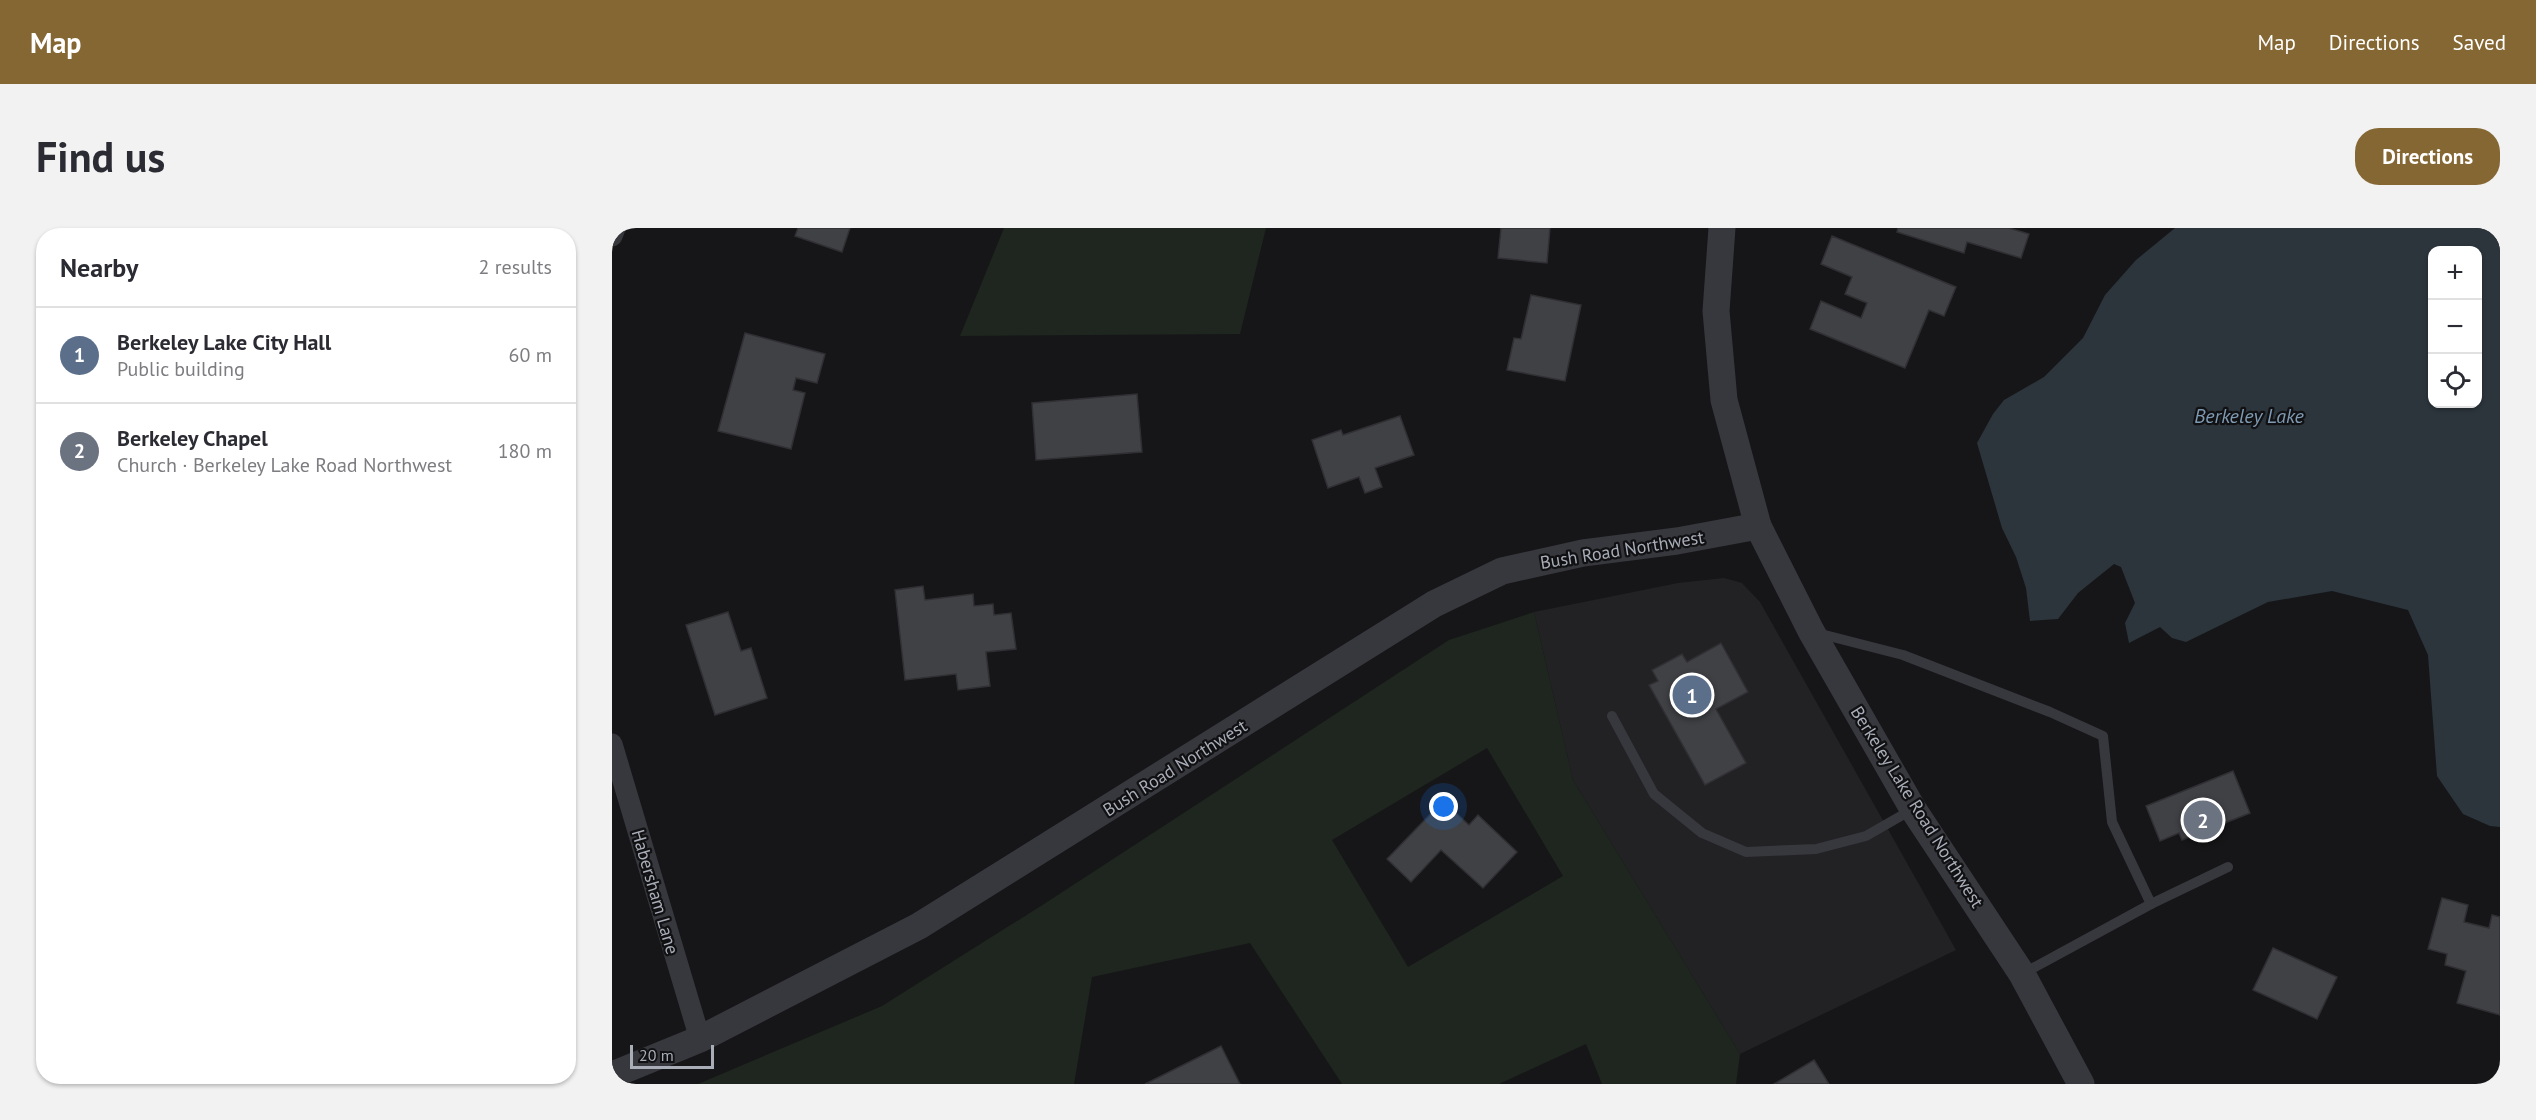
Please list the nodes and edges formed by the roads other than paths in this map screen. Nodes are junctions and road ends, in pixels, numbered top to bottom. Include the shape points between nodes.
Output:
1 (615, 228) edge
2 (1722, 228) edge
3 (612, 236) edge
4 (1758, 526) junction
5 (1811, 631) junction
6 (1612, 716) dead end
7 (612, 744) edge
8 (1913, 809) junction
9 (2228, 867) dead end
10 (2151, 904) junction
11 (2022, 974) junction
12 (700, 1039) junction
13 (612, 1075) edge
14 (2081, 1084) edge

1 - 3 street
2 - 4 street, Berkeley Lake Road Northwest via 1716,311 1724,400
4 - 5 street, Berkeley Lake Road Northwest
4 - 12 street, Bush Road Northwest via 1677,542 1583,553 1502,571 1434,604 919,926
5 - 8 street, Berkeley Lake Road Northwest
5 - 10 lane via 1903,655 2050,711 2103,736 2112,822
6 - 8 lane via 1654,794 1702,832 1746,852 1816,849 1866,836
7 - 12 street, Habersham Lane
8 - 11 street, Berkeley Lake Road Northwest
9 - 10 lane
10 - 11 lane
11 - 14 street, Berkeley Lake Road Northwest
12 - 13 street, Bush Road Northwest

